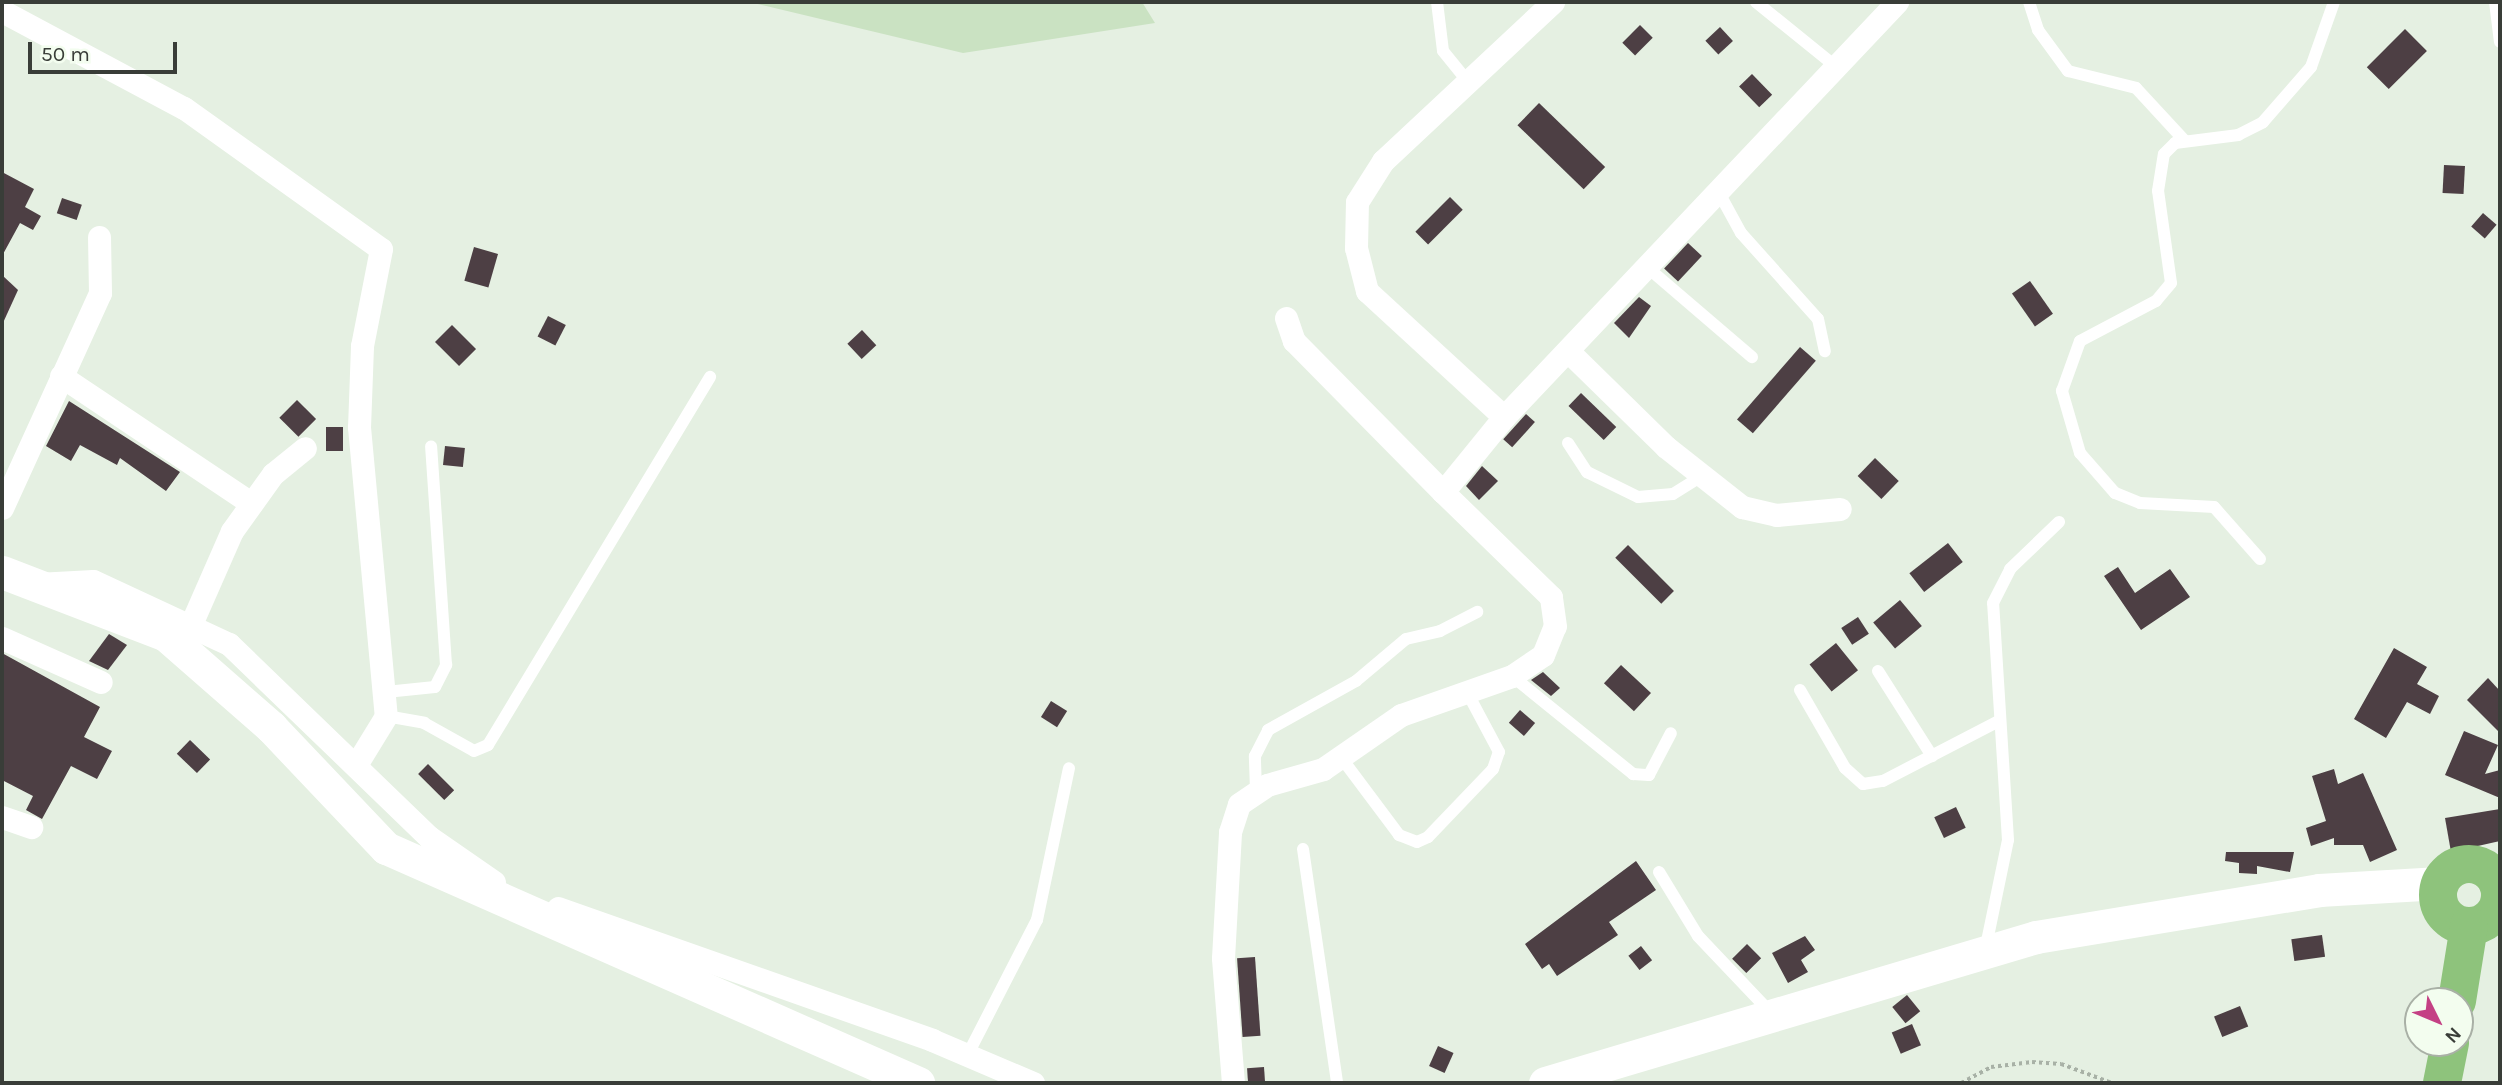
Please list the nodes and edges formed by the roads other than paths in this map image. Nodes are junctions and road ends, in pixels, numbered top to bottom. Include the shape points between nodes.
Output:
1 (1437, 2) edge
2 (1553, 2) edge
3 (1756, 2) edge
4 (1897, 2) edge
5 (2029, 2) edge
6 (2334, 2) edge
7 (2495, 2) edge
8 (2, 10) edge
9 (2500, 42) edge
10 (1835, 66) junction
11 (1468, 82) junction
12 (2184, 140) junction
13 (1718, 191) junction
14 (99, 237) dead end
15 (1648, 268) junction
16 (1286, 318) dead end
17 (1825, 351) dead end
18 (1569, 352) junction
19 (1752, 357) dead end
20 (61, 376) junction
21 (710, 377) dead end
22 (1504, 417) junction
23 (1569, 443) dead end
24 (431, 447) dead end
25 (305, 448) dead end
26 (1702, 476) junction
27 (1443, 492) junction
28 (251, 503) junction
29 (2, 508) edge
30 (1840, 509) dead end
31 (2059, 522) dead end
32 (2260, 559) dead end
33 (2, 572) edge
34 (34, 585) junction
35 (1477, 612) dead end
36 (192, 622) junction
37 (2, 638) edge
38 (1878, 671) dead end
39 (1512, 676) junction
40 (101, 682) dead end
41 (1800, 690) dead end
42 (386, 692) junction
43 (1467, 692) junction
44 (386, 716) junction
45 (1997, 722) junction
46 (1671, 733) dead end
47 (1340, 756) junction
48 (1932, 756) junction
49 (356, 765) junction
50 (1069, 768) dead end
51 (1256, 790) junction
52 (2, 817) edge
53 (32, 827) dead end
54 (1303, 849) dead end
55 (1660, 872) dead end
56 (2496, 872) edge
57 (2440, 883) junction
58 (2469, 926) junction
59 (1984, 952) junction
60 (2459, 987) edge
61 (1775, 1016) junction
62 (968, 1054) junction
63 (2448, 1057) edge
64 (918, 1083) edge
65 (1033, 1083) edge
66 (1233, 1083) edge
67 (1337, 1083) edge
68 (1545, 1083) edge
69 (2442, 1083) edge

1 - 11 lane via 1443,51
2 - 11 street
3 - 10 lane
4 - 10 street
5 - 12 lane via 2038,30 2068,71 2136,88
6 - 12 lane via 2311,67 2263,122 2238,135
7 - 9 lane
8 - 42 street via 184,108 381,249 362,346 359,427
10 - 13 street
11 - 22 street via 1367,181 1357,202 1356,248 1373,299
12 - 32 lane via 2164,154 2158,181 2171,284 2157,301 2080,341 2066,369 2064,411 2080,453 2115,493 2140,503 2214,507
13 - 15 street
13 - 17 lane via 1741,233 1818,319
14 - 20 street via 100,293
15 - 18 street
15 - 19 lane
16 - 27 street via 1294,341
18 - 22 street
18 - 26 street
20 - 28 street
20 - 29 street
21 - 44 lane via 488,744 474,751 424,723
22 - 27 street
23 - 26 lane via 1587,472 1638,498 1673,494
24 - 42 lane via 446,665 435,687
25 - 28 street
26 - 30 street via 1757,512
27 - 39 street via 1551,597 1550,643 1531,666
28 - 36 street
31 - 45 lane via 2010,569 1993,603
33 - 34 main road
34 - 36 street via 93,581
34 - 64 main road via 166,635 271,727 386,848
35 - 51 lane via 1440,632 1406,639 1356,681 1268,730 1255,756
36 - 49 street via 249,660
37 - 40 street
38 - 48 lane
39 - 43 street
39 - 46 lane via 1633,774 1649,775
41 - 48 lane via 1855,780 1872,786
42 - 44 street
43 - 47 street via 1401,715
43 - 47 lane via 1499,752 1493,769 1428,837 1418,842 1399,835
44 - 49 street
45 - 48 lane
45 - 59 lane via 2007,861
47 - 51 street via 1314,773
49 - 62 street via 429,837 507,890
50 - 62 lane via 1037,920
51 - 66 street via 1239,804 1230,832 1223,958
52 - 53 street
54 - 67 lane
55 - 61 lane via 1698,936
56 - 57 highway via 2464,864
56 - 58 highway via 2499,903 2488,920
57 - 58 highway via 2443,912
57 - 59 main road via 2319,890 2035,937
58 - 60 highway
59 - 61 main road
61 - 68 main road
62 - 65 street
63 - 69 highway

